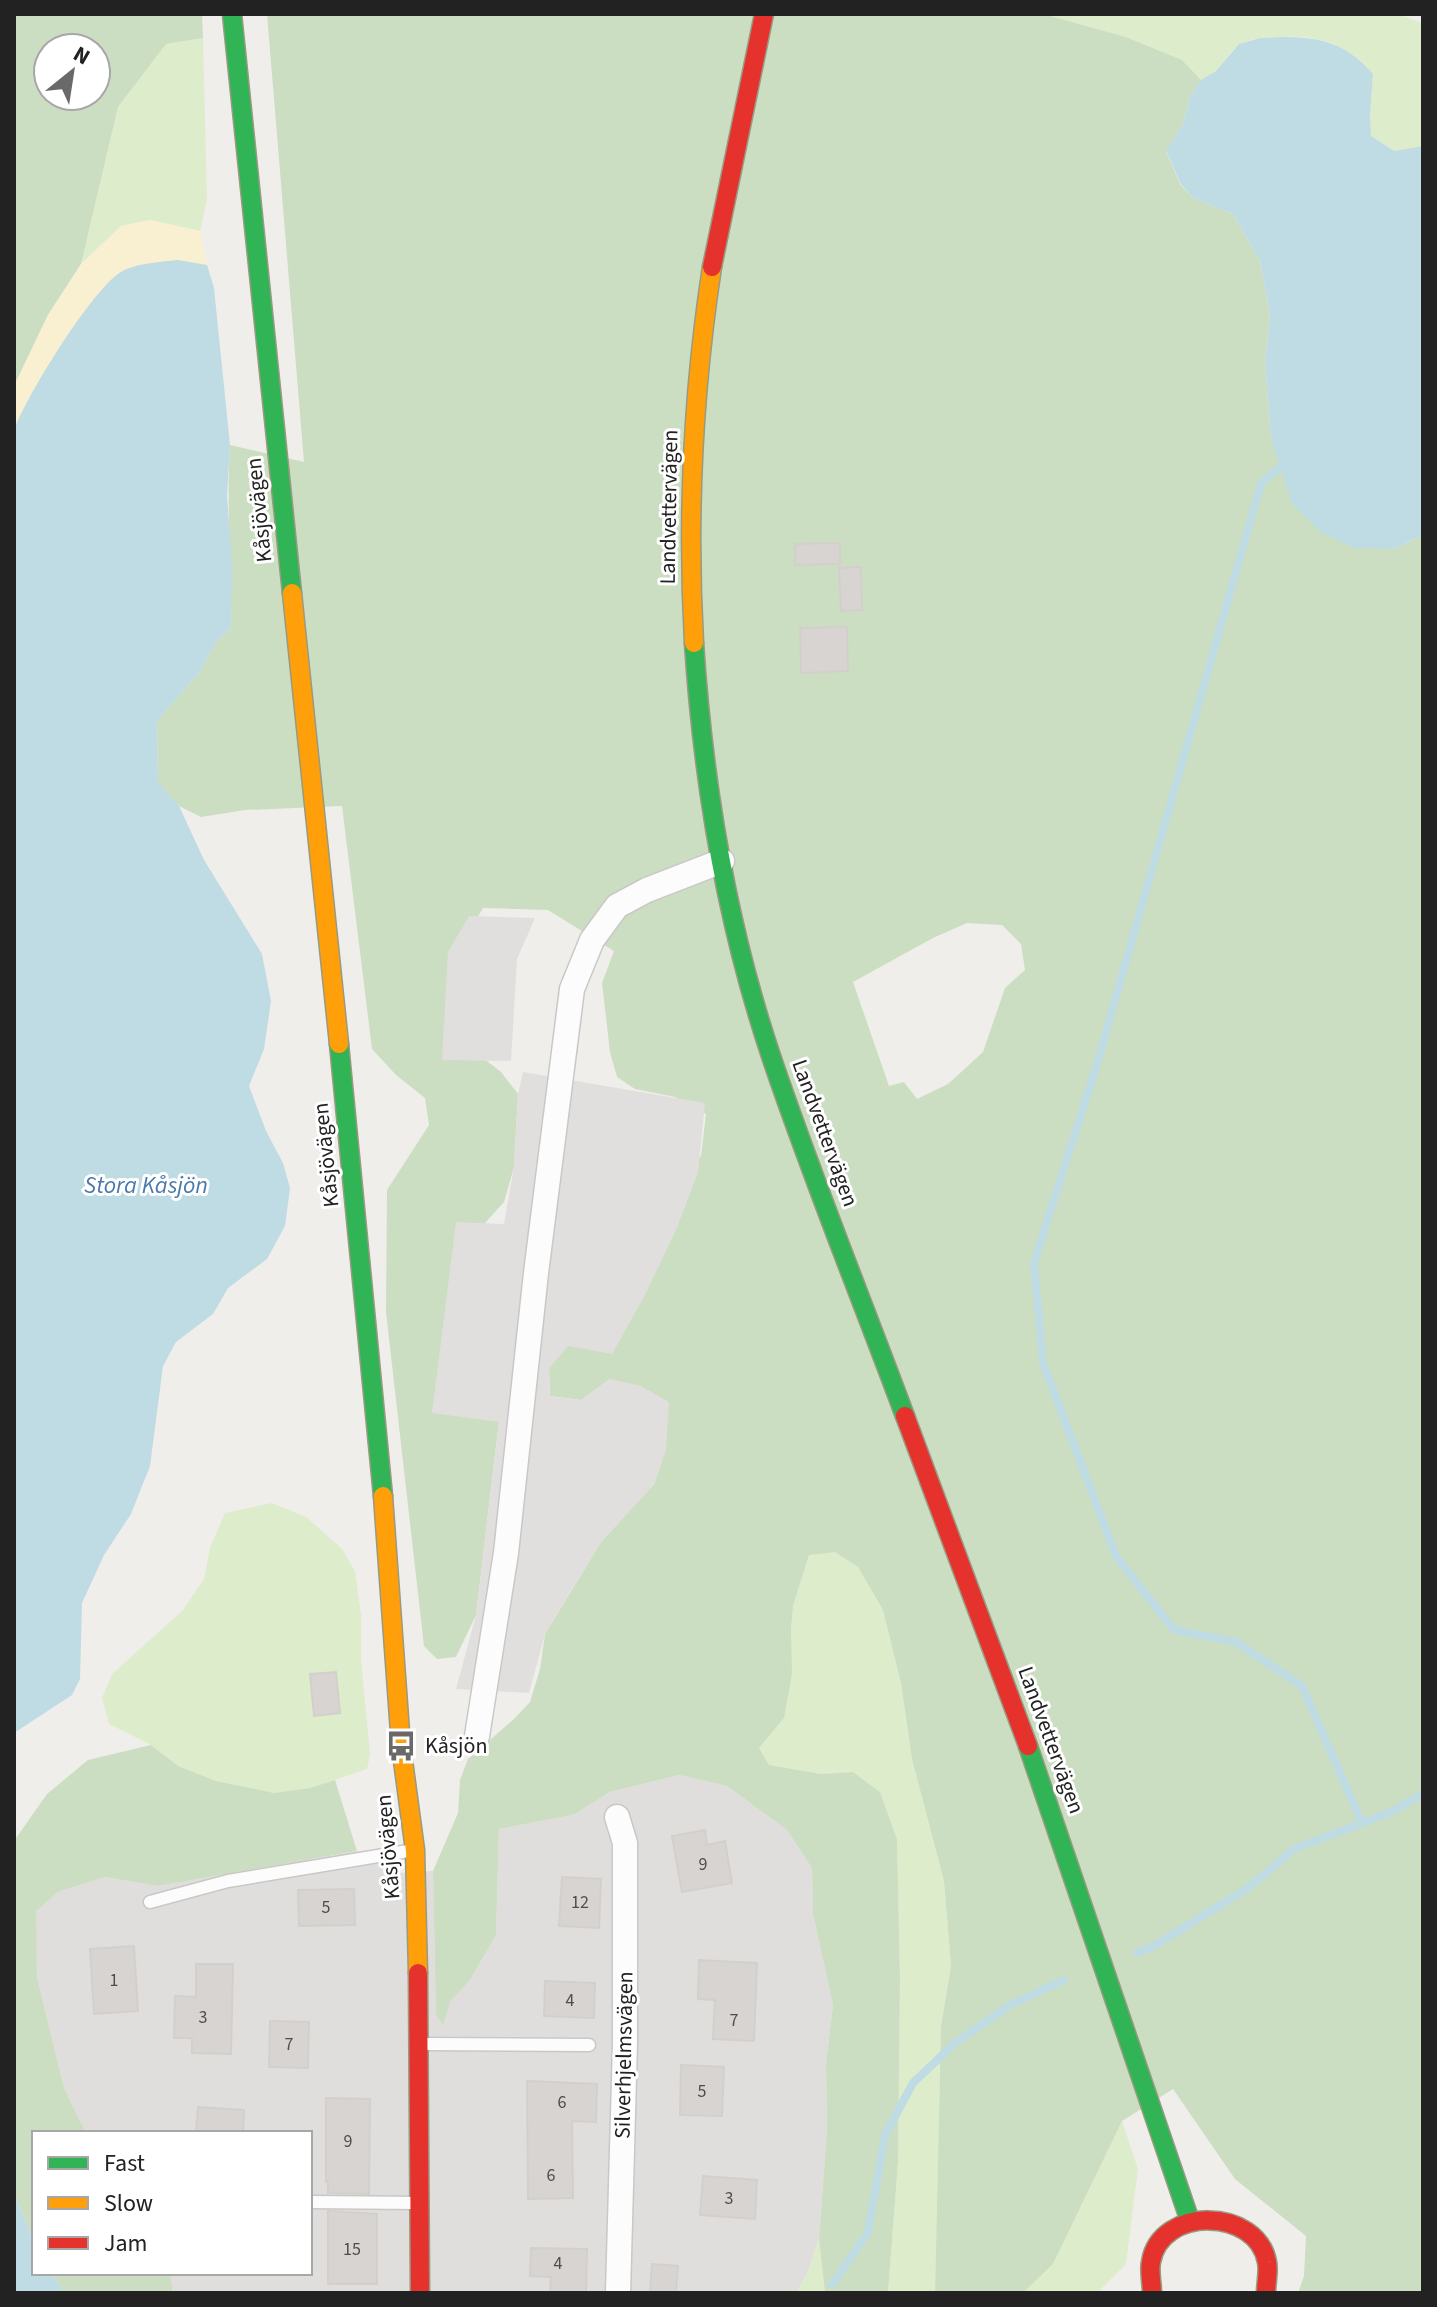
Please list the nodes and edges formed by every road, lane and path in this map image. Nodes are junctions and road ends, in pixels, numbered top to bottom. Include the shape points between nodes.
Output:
1 (232, 14) edge
2 (764, 14) edge
3 (722, 861) junction
4 (477, 1736) dead end
5 (617, 1817) dead end
6 (415, 1850) junction
7 (150, 1902) dead end
8 (420, 2044) junction
9 (589, 2045) dead end
10 (312, 2202) edge
11 (421, 2203) junction
12 (1190, 2221) junction
13 (420, 2293) edge
14 (618, 2293) edge
15 (1152, 2293) edge
16 (1266, 2293) edge

1 - 6 street, Kåsjövägen via 356,1202 401,1746
2 - 3 street, Landvettervägen via 708,290 695,405 692,621
3 - 4 street via 617,906 592,940 572,989 506,1553
3 - 12 street, Landvettervägen via 770,1052 1040,1777
5 - 14 street, Silverhjelmsvägen via 625,1843
6 - 7 lane via 228,1881
6 - 8 street, Kåsjövägen
8 - 9 lane
8 - 11 street, Kåsjövägen
10 - 11 lane
11 - 13 street, Kåsjövägen
12 - 15 street via 1166,2236 1155,2252
12 - 16 street via 1227,2220 1251,2235 1266,2260

